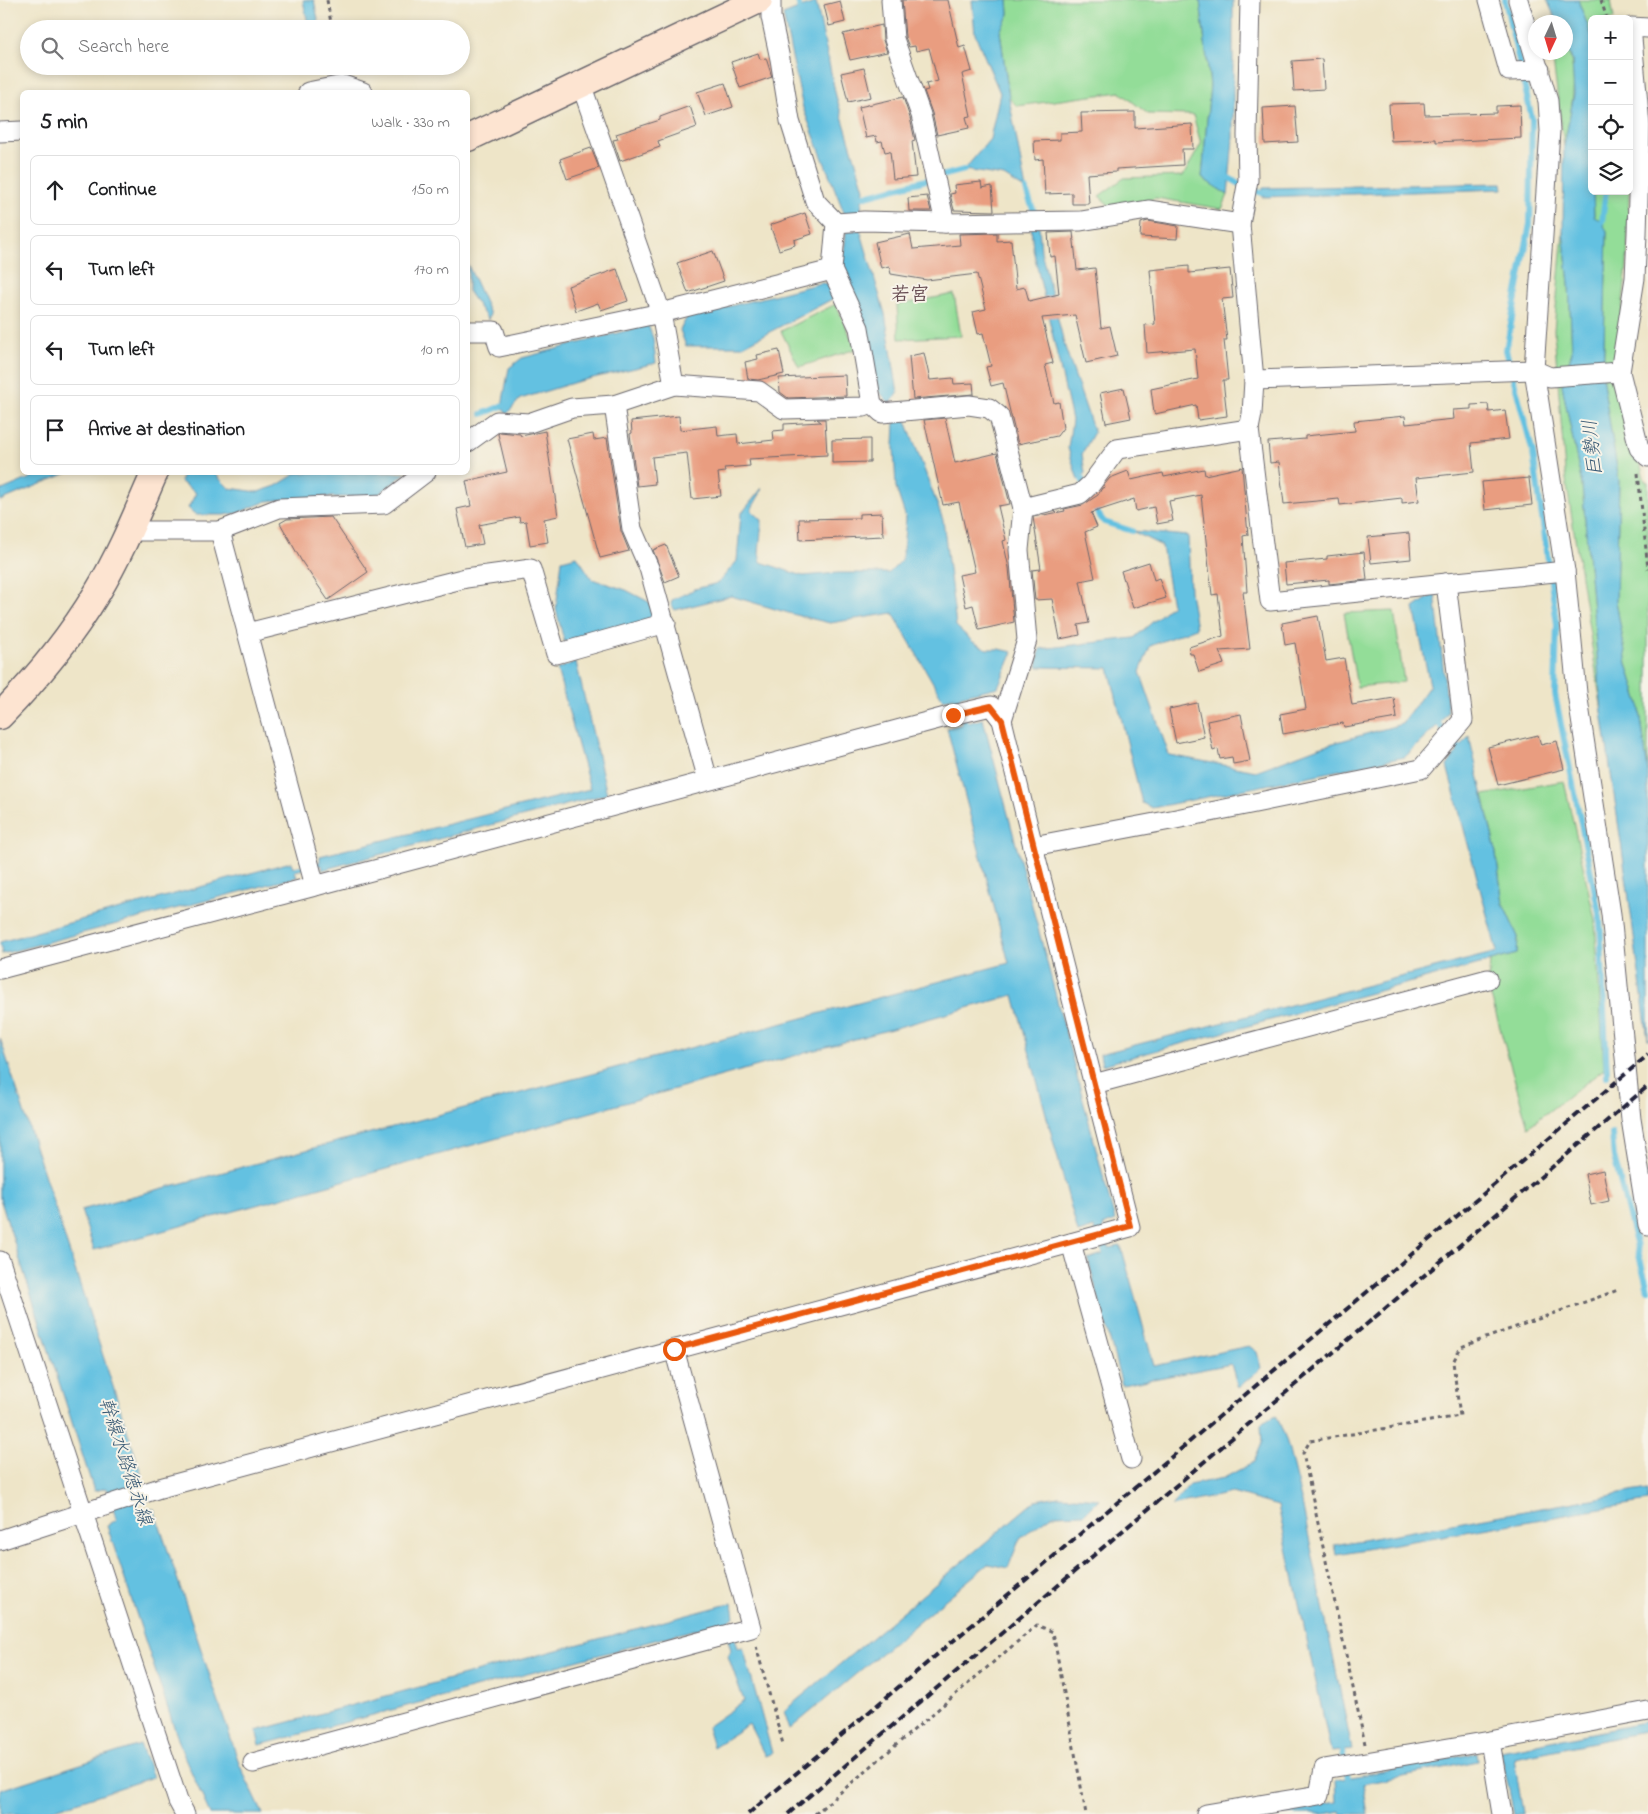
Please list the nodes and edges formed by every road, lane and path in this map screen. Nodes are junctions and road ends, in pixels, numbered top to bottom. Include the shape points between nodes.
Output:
1 (327, 0) edge
2 (760, 0) edge
3 (771, 0) edge
4 (891, 0) edge
5 (1250, 0) edge
6 (1489, 0) edge
7 (1518, 0) edge
8 (1601, 0) edge
9 (1606, 15) edge
10 (330, 20) edge
11 (1648, 28) edge
12 (1540, 70) junction
13 (582, 84) junction
14 (318, 90) edge
15 (357, 90) edge
16 (20, 131) edge
17 (0, 132) edge
18 (470, 137) edge
19 (836, 223) junction
20 (945, 223) junction
21 (1240, 224) junction
22 (834, 274) junction
23 (661, 314) junction
24 (470, 331) edge
25 (1620, 372) junction
26 (1536, 373) junction
27 (1254, 380) junction
28 (674, 385) junction
29 (614, 405) junction
30 (877, 408) junction
31 (1249, 429) junction
32 (470, 440) edge
33 (1648, 457) edge
34 (154, 475) edge
35 (422, 475) edge
36 (1024, 508) junction
37 (130, 531) junction
38 (220, 531) junction
39 (1565, 571) junction
40 (1446, 583) junction
41 (665, 620) junction
42 (247, 633) junction
43 (0, 716) edge
44 (1002, 720) junction
45 (708, 780) junction
46 (1033, 846) junction
47 (314, 882) junction
48 (0, 970) edge
49 (1488, 979) dead end
50 (1094, 1084) junction
51 (1648, 1225) edge
52 (1070, 1243) junction
53 (0, 1262) edge
54 (1618, 1290) dead end
55 (674, 1349) junction
56 (1131, 1459) dead end
57 (83, 1512) junction
58 (0, 1540) edge
59 (747, 1629) junction
60 (1648, 1711) edge
61 (1490, 1740) junction
62 (783, 1744) dead end
63 (253, 1763) dead end
64 (1353, 1764) junction
65 (185, 1814) edge
66 (815, 1814) edge
67 (1086, 1814) edge
68 (1206, 1814) edge
69 (1502, 1814) edge

1 - 10 path
2 - 13 street
3 - 19 street via 771,17 790,121 815,201
4 - 20 street via 894,39 921,115
5 - 21 street via 1246,188
6 - 12 street via 1510,71
7 - 12 street
8 - 9 path
11 - 25 street via 1631,28 1640,126 1637,234 1635,278
12 - 26 street via 1548,101 1550,131
13 - 18 street
13 - 23 street
14 - 15 street via 343,85
16 - 17 street
19 - 20 street
19 - 22 street
20 - 21 street via 1081,221 1148,210
21 - 27 street
22 - 23 street
22 - 30 street via 859,328
23 - 24 street via 499,347 494,332
23 - 28 street
25 - 26 street
25 - 33 street via 1639,448
26 - 27 street
26 - 39 street
27 - 31 street
28 - 29 street
28 - 30 street via 758,391 784,409
29 - 32 street via 572,408 529,424 497,420
29 - 41 street via 632,529 649,568
30 - 36 street via 907,411 969,405 989,408 999,416
31 - 36 street via 1117,449 1086,489
31 - 40 street via 1270,601
34 - 37 street
35 - 38 street via 384,504 279,508
36 - 44 street via 1019,550 1027,640
37 - 38 street
37 - 43 street via 69,635 34,681
38 - 42 street
39 - 40 street
39 - 51 street via 1577,694 1612,914 1631,1118
40 - 46 street via 1463,720 1421,769
41 - 42 street via 556,654 531,569 466,578
41 - 45 street
42 - 47 street
44 - 45 street via 991,706
44 - 46 street
45 - 47 street
46 - 50 street
47 - 48 street
49 - 50 street
50 - 52 street via 1130,1226
52 - 55 street
52 - 56 street
53 - 57 street
54 - 64 path via 1461,1347 1453,1362 1460,1416 1310,1441 1303,1453
55 - 57 street
55 - 59 street
57 - 58 street
57 - 65 street
59 - 62 path
59 - 63 street
60 - 61 street
61 - 64 street
61 - 69 street
64 - 68 street via 1324,1769 1319,1795
66 - 67 path via 1037,1625 1053,1632

